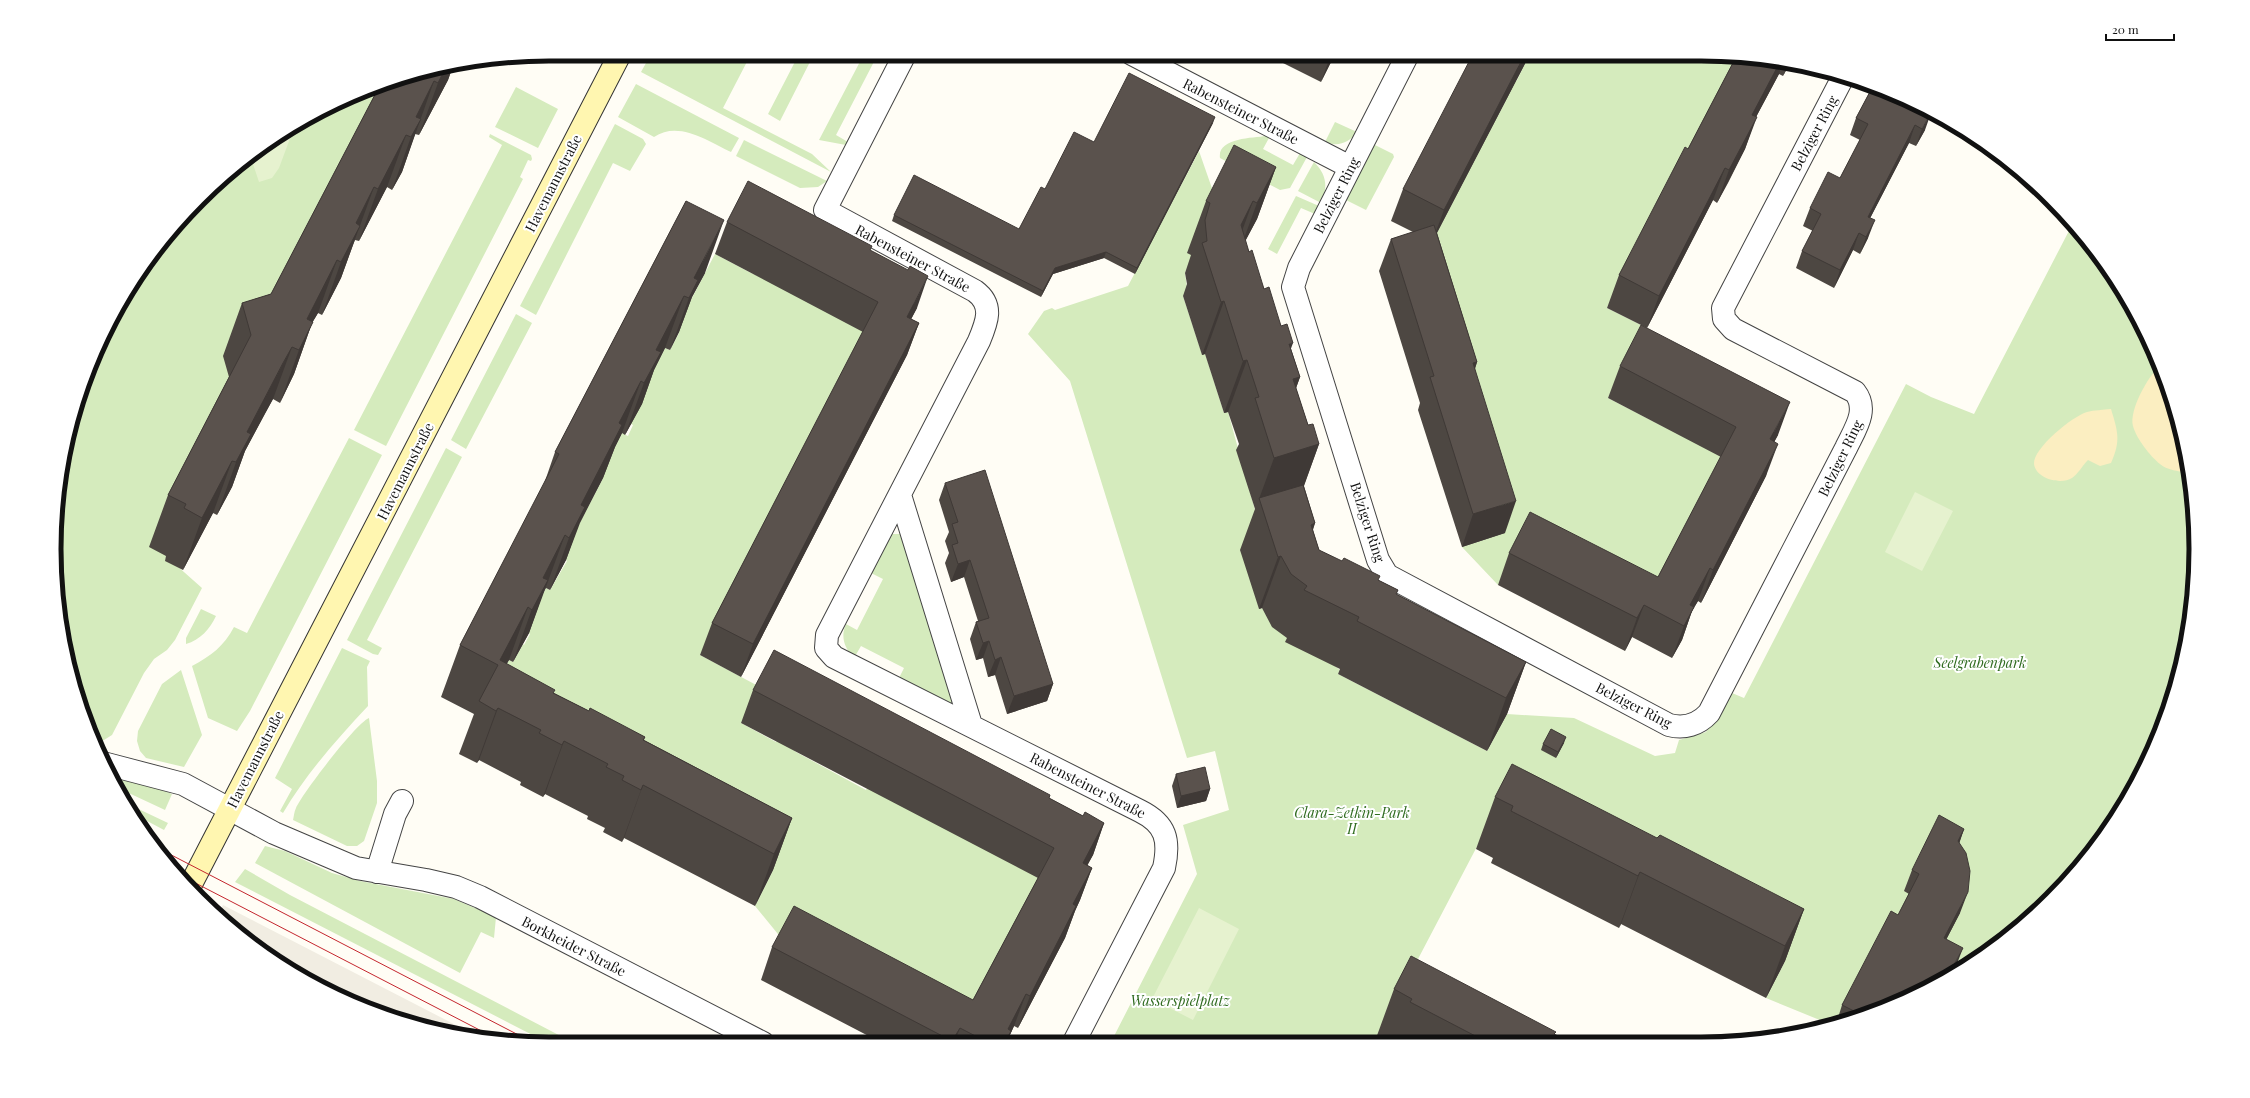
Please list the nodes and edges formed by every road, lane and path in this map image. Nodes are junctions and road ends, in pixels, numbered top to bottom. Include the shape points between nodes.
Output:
1 (616, 61) edge
2 (900, 61) edge
3 (1146, 61) edge
4 (1404, 61) edge
5 (1840, 82) edge
6 (1350, 167) junction
7 (900, 495) junction
8 (971, 725) junction
9 (111, 765) edge
10 (402, 801) dead end
11 (230, 808) junction
12 (377, 872) junction
13 (192, 882) edge
14 (752, 1037) edge
15 (1077, 1037) edge

1 - 11 main road, Havemannstraße
2 - 7 street, Rabensteiner Straße via 825,210 975,291 984,299 988,314 979,341
3 - 6 street, Rabensteiner Straße
4 - 6 street, Belziger Ring
5 - 6 street, Belziger Ring via 1723,308 1724,319 1733,329 1855,392 1862,409 1846,448 1709,713 1702,721 1680,728 1668,725 1393,579 1381,565 1293,287 1299,268
7 - 8 street
7 - 8 street, Rabensteiner Straße via 827,635 826,648 834,657
8 - 15 street, Rabensteiner Straße via 1150,816 1161,826 1166,838 1168,850 1164,868
9 - 11 street via 183,784
10 - 12 street via 395,814
11 - 12 street via 274,833 356,868
11 - 13 main road, Havemannstraße
12 - 14 street, Borkheider Straße via 456,887 480,897

